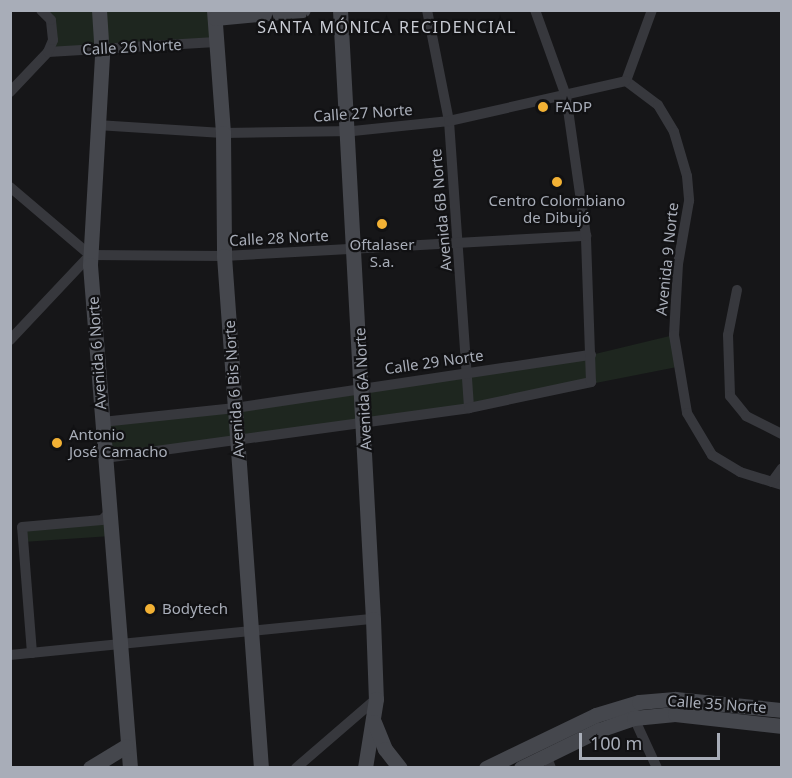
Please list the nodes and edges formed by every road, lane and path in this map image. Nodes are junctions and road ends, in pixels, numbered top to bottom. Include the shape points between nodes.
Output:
1 (41, 10) edge
2 (99, 10) edge
3 (303, 10) edge
4 (340, 10) edge
5 (427, 10) edge
6 (535, 10) edge
7 (652, 10) edge
8 (215, 14) edge
9 (216, 42) junction
10 (102, 48) junction
11 (48, 52) junction
12 (626, 81) junction
13 (10, 92) edge
14 (566, 96) junction
15 (449, 121) junction
16 (97, 125) junction
17 (347, 131) junction
18 (223, 133) junction
19 (10, 187) edge
20 (586, 236) junction
21 (460, 245) junction
22 (354, 250) junction
23 (90, 255) junction
24 (224, 256) junction
25 (736, 290) dead end
26 (10, 340) edge
27 (591, 355) junction
28 (466, 372) junction
29 (363, 388) junction
30 (235, 408) junction
31 (469, 408) junction
32 (102, 422) junction
33 (365, 423) junction
34 (782, 434) edge
35 (237, 440) junction
36 (105, 458) junction
37 (782, 468) edge
38 (777, 483) edge
39 (107, 520) junction
40 (373, 619) junction
41 (249, 631) junction
42 (118, 644) junction
43 (32, 653) junction
44 (10, 655) edge
45 (376, 699) junction
46 (782, 710) edge
47 (634, 718) junction
48 (374, 719) junction
49 (782, 726) edge
50 (126, 746) junction
51 (548, 762) edge
52 (127, 766) edge
53 (90, 768) edge
54 (261, 768) edge
55 (296, 768) edge
56 (364, 768) edge
57 (400, 768) edge
58 (486, 768) edge
59 (521, 768) edge
60 (657, 768) edge

1 - 11 street via 54,28
2 - 10 main road, Avenida 6 Norte
3 - 8 main road
4 - 17 main road, Avenida 6A Norte
5 - 15 street, Avenida 6B Norte
6 - 14 street
7 - 12 street
8 - 9 main road, Avenida 6 Bis Norte
9 - 10 street, Calle 26 Norte
9 - 18 main road, Avenida 6 Bis Norte
10 - 11 street, Calle 26 Norte
10 - 16 main road, Avenida 6 Norte
11 - 13 street
12 - 14 street, Calle 27 Norte
12 - 38 street, Avenida 9 Norte via 658,105 674,132 687,176 689,201 678,264 674,335 687,413 712,455 740,472
14 - 15 street, Calle 27 Norte
14 - 20 street
15 - 17 street, Calle 27 Norte
15 - 21 street, Avenida 6B Norte
16 - 18 street, Calle 27 Norte
16 - 23 main road, Avenida 6 Norte
17 - 18 street, Calle 27 Norte
17 - 22 main road, Avenida 6A Norte
18 - 24 main road, Avenida 6 Bis Norte
19 - 23 street
20 - 21 street, Calle 28 Norte
20 - 27 street
21 - 22 street, Calle 28 Norte
21 - 28 street, Avenida 6B Norte
22 - 24 street, Calle 28 Norte
22 - 29 main road, Avenida 6A Norte
23 - 24 street, Calle 28 Norte
23 - 26 street
23 - 32 main road, Avenida 6 Norte
24 - 30 main road, Avenida 6 Bis Norte
25 - 34 street via 728,336 730,396 746,416
27 - 28 street, Calle 29 Norte
27 - 31 street via 591,382
28 - 29 street, Calle 29 Norte
28 - 31 street, Avenida 6B Norte
29 - 30 street, Calle 29 Norte
29 - 33 main road, Avenida 6A Norte
30 - 32 street, Calle 29 Norte
30 - 35 main road, Avenida 6 Bis Norte
31 - 33 street
32 - 36 main road, Avenida 6 Norte
33 - 35 street
33 - 40 main road, Avenida 6A Norte
35 - 36 street
35 - 41 main road, Avenida 6 Bis Norte
36 - 39 main road, Avenida 6 Norte
37 - 38 street
39 - 42 main road, Avenida 6 Norte
39 - 43 street via 22,527
40 - 41 street
40 - 45 main road, Avenida 6A Norte
41 - 42 street
41 - 54 main road, Avenida 6 Bis Norte
42 - 43 street
42 - 50 main road, Avenida 6 Norte
43 - 44 street
45 - 48 main road, Avenida 6A Norte
45 - 55 street
46 - 58 main road, Calle 35 Norte via 675,699 639,702 596,715
47 - 49 main road, Calle 35 Norte via 675,714
47 - 51 main road, Calle 35 Norte
47 - 60 street
48 - 56 main road, Avenida 6A Norte
48 - 57 main road via 385,749
50 - 52 main road, Avenida 6 Norte
50 - 53 main road
51 - 59 main road, Calle 35 Norte

